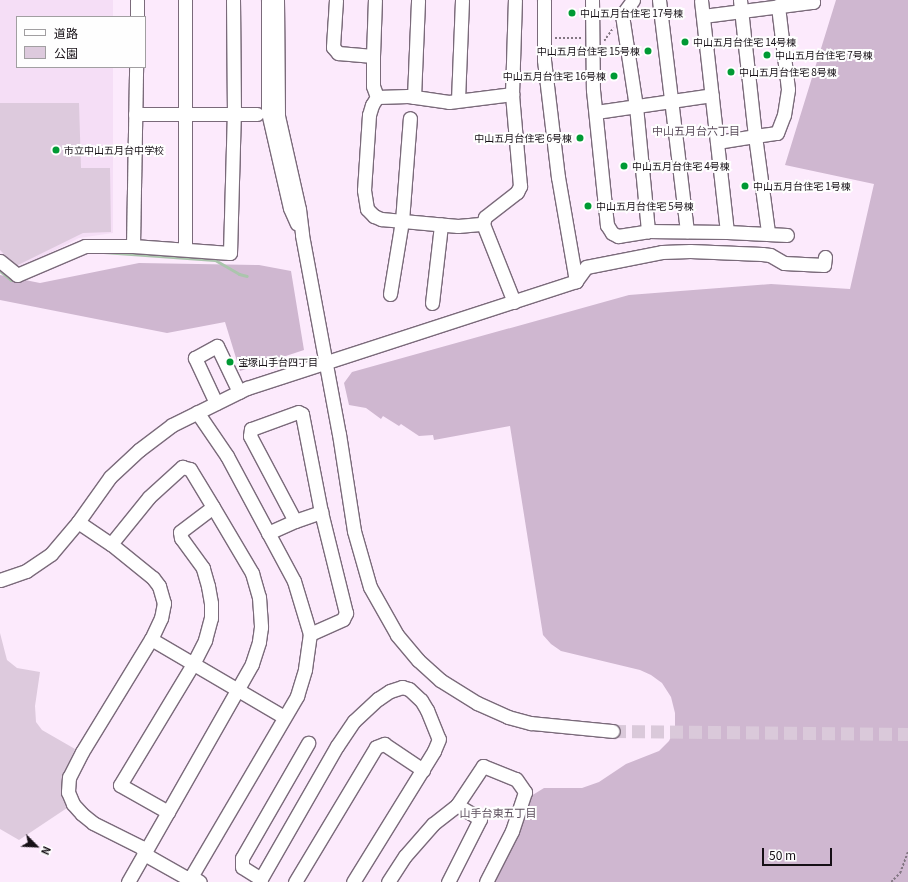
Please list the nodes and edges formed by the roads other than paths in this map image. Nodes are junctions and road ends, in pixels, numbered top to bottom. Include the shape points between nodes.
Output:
1 (137, 0) edge
2 (185, 0) edge
3 (233, 0) edge
4 (268, 0) edge
5 (277, 0) edge
6 (336, 0) edge
7 (375, 0) edge
8 (418, 0) edge
9 (462, 0) edge
10 (515, 0) edge
11 (544, 0) edge
12 (592, 0) edge
13 (633, 0) edge
14 (659, 0) edge
15 (701, 0) edge
16 (815, 1) edge
17 (741, 6) edge
18 (778, 6) junction
19 (137, 16) edge
20 (703, 16) junction
21 (373, 56) junction
22 (136, 68) edge
23 (512, 94) junction
24 (712, 94) junction
25 (377, 97) junction
26 (414, 97) junction
27 (458, 100) junction
28 (672, 100) junction
29 (636, 106) junction
30 (596, 112) junction
31 (135, 114) junction
32 (186, 114) junction
33 (234, 114) junction
34 (257, 114) dead end
35 (410, 118) dead end
36 (756, 136) junction
37 (717, 142) junction
38 (402, 221) junction
39 (441, 224) junction
40 (483, 224) junction
41 (648, 231) junction
42 (687, 231) junction
43 (727, 232) junction
44 (768, 232) junction
45 (302, 235) junction
46 (787, 235) dead end
47 (133, 246) junction
48 (185, 249) junction
49 (825, 257) dead end
50 (0, 260) edge
51 (576, 281) junction
52 (390, 294) dead end
53 (514, 302) junction
54 (432, 303) dead end
55 (326, 361) junction
56 (239, 392) junction
57 (216, 403) junction
58 (197, 412) junction
59 (213, 507) junction
60 (321, 512) junction
61 (295, 521) junction
62 (78, 522) junction
63 (268, 533) junction
64 (110, 544) junction
65 (0, 580) edge
66 (310, 634) junction
67 (151, 639) junction
68 (193, 664) junction
69 (238, 690) junction
70 (284, 717) junction
71 (613, 731) tunnel mouth
72 (308, 743) dead end
73 (422, 770) junction
74 (456, 805) junction
75 (168, 812) junction
76 (144, 852) junction
77 (193, 880) edge
78 (260, 880) edge
79 (128, 882) edge
80 (295, 882) edge
81 (353, 882) edge
82 (388, 882) edge
83 (448, 882) edge
84 (486, 882) edge

1 - 19 street
2 - 32 street
3 - 33 street
4 - 45 street via 268,112 290,208
5 - 45 street via 278,116 300,209
6 - 21 street via 334,48 338,53
7 - 21 street
8 - 26 street
9 - 27 street
10 - 23 street
11 - 51 street via 544,60 558,177
12 - 30 street via 591,60
13 - 29 street via 622,15
14 - 28 street
15 - 20 street
16 - 18 street
17 - 18 street
17 - 20 street
17 - 36 street
18 - 36 street via 788,89 784,115 777,133
20 - 24 street
21 - 25 street via 373,86
22 - 31 street
23 - 27 street
23 - 40 street via 520,186 517,192 485,217
24 - 28 street
24 - 37 street
25 - 26 street
25 - 38 street via 369,115 365,203 374,216
26 - 27 street via 449,102
28 - 29 street
28 - 42 street
29 - 30 street
29 - 41 street
30 - 41 street via 608,230 618,236
31 - 32 street
31 - 47 street
32 - 33 street
32 - 48 street
33 - 34 street
33 - 48 street via 230,253
35 - 38 street
36 - 37 street
36 - 44 street
37 - 43 street
38 - 39 street
38 - 52 street
39 - 40 street
39 - 54 street
40 - 53 street
41 - 42 street
42 - 43 street
43 - 44 street
44 - 46 street
45 - 55 street
47 - 48 street
47 - 50 street via 85,246 17,275
49 - 51 street via 824,265 784,263 770,255 762,254 662,252 586,267
51 - 53 street
53 - 55 street
55 - 56 street via 269,379
55 - 71 street via 354,531 370,587 398,635 418,660 440,680 477,703 508,717 560,727
56 - 57 street
56 - 57 street via 217,346 195,358
57 - 58 street
58 - 62 street via 172,425 139,450 110,477
58 - 63 street via 227,456
59 - 64 street via 190,469 182,467 149,497
59 - 68 street via 180,532 181,538 202,568 211,603 211,618 205,640
59 - 69 street via 252,573 259,597 259,642 252,664
60 - 61 street
60 - 61 street via 302,414 298,412 250,429 250,436
60 - 66 street via 346,613 343,619
61 - 63 street
62 - 64 street
62 - 65 street via 51,554 26,571
63 - 66 street via 294,581
64 - 67 street via 153,578 159,586 164,603 161,618
66 - 70 street via 305,669 297,696
67 - 68 street
67 - 76 street via 82,752 69,777 68,792 73,804 93,823 141,847
68 - 69 street
68 - 75 street via 120,785
69 - 70 street
69 - 75 street
70 - 77 street
72 - 78 street via 242,858 242,866
73 - 78 street via 439,739 421,700 409,689 402,687 378,699 354,721 333,752
73 - 80 street via 384,744 376,746
73 - 81 street
74 - 82 street via 433,824 405,856
74 - 83 street via 480,819
74 - 84 street via 484,766 516,779 525,792 512,831
75 - 76 street
76 - 77 street
76 - 79 street

